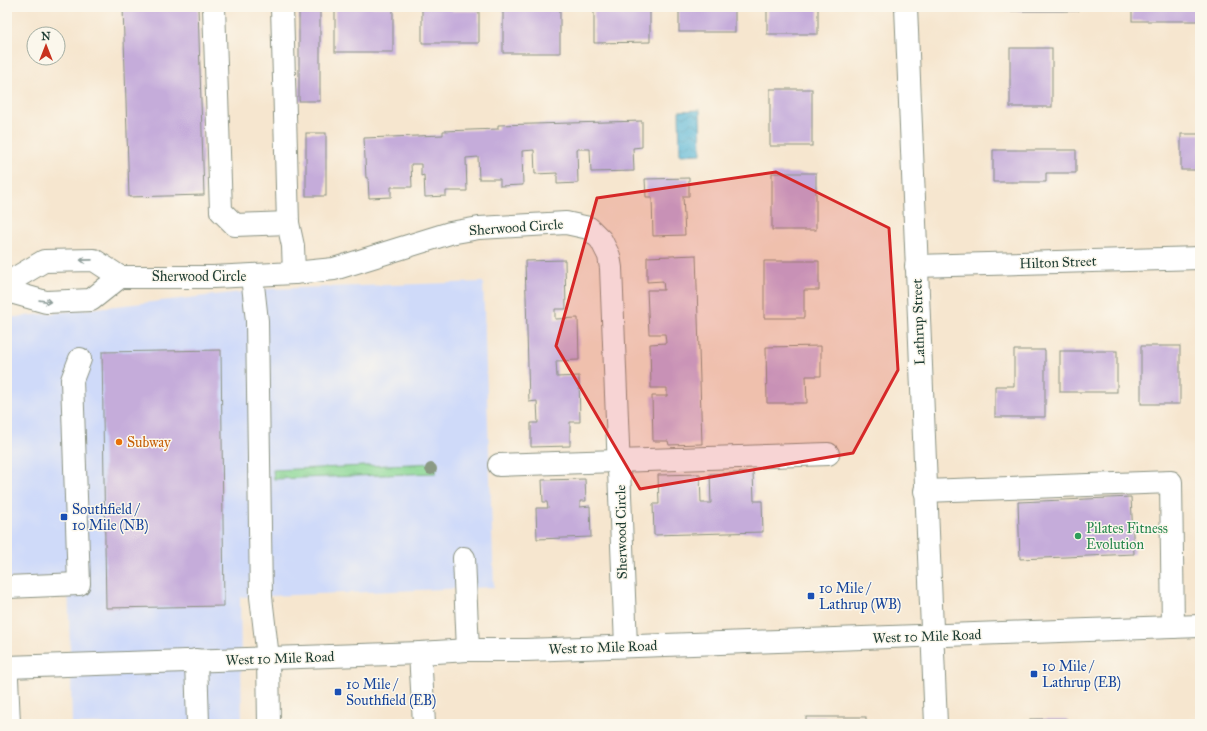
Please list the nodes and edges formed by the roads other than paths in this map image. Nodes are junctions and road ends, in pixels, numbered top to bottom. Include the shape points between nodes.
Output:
1 (214, 7) edge
2 (282, 7) edge
3 (906, 7) edge
4 (288, 223) junction
5 (1200, 258) edge
6 (916, 266) junction
7 (294, 273) junction
8 (252, 276) junction
9 (120, 277) junction
10 (7, 283) edge
11 (7, 291) edge
12 (80, 359) dead end
13 (828, 454) dead end
14 (619, 460) junction
15 (499, 465) dead end
16 (925, 491) junction
17 (464, 558) dead end
18 (7, 586) edge
19 (1200, 626) edge
20 (1173, 627) junction
21 (930, 636) junction
22 (626, 646) junction
23 (468, 650) junction
24 (420, 653) junction
25 (268, 658) junction
26 (196, 660) junction
27 (7, 668) edge
28 (7, 678) edge
29 (9, 724) edge
30 (198, 724) edge
31 (269, 724) edge
32 (424, 724) edge
33 (936, 724) edge

1 - 4 street via 221,211 235,225
2 - 4 street
3 - 6 street, Lathrup Street
4 - 7 street via 293,246
5 - 6 street, Hilton Street
6 - 16 street, Lathrup Street
7 - 8 street, Sherwood Circle
7 - 14 street, Sherwood Circle via 334,269 450,233 479,228 566,223 589,228 601,240 609,256 611,268
8 - 9 street, Sherwood Circle
8 - 25 street via 257,321 261,597
9 -> 10 street via 94,260 44,261
11 -> 9 street via 46,302 91,300
12 - 18 street via 72,380 79,584
13 - 14 street
14 - 15 street
14 - 22 street, Sherwood Circle
16 - 20 street via 1171,482
16 - 21 street, Lathrup Street
17 - 23 street
19 - 20 street, West 10 Mile Road
20 - 21 street, West 10 Mile Road
21 - 22 street, West 10 Mile Road
21 - 33 street, Lathrup Street
22 - 23 street, West 10 Mile Road
23 - 24 street, West 10 Mile Road
24 - 25 street, West 10 Mile Road
24 - 32 street
25 - 26 street, West 10 Mile Road
25 - 31 street
26 - 27 street, West 10 Mile Road
26 - 30 street
28 - 29 street

